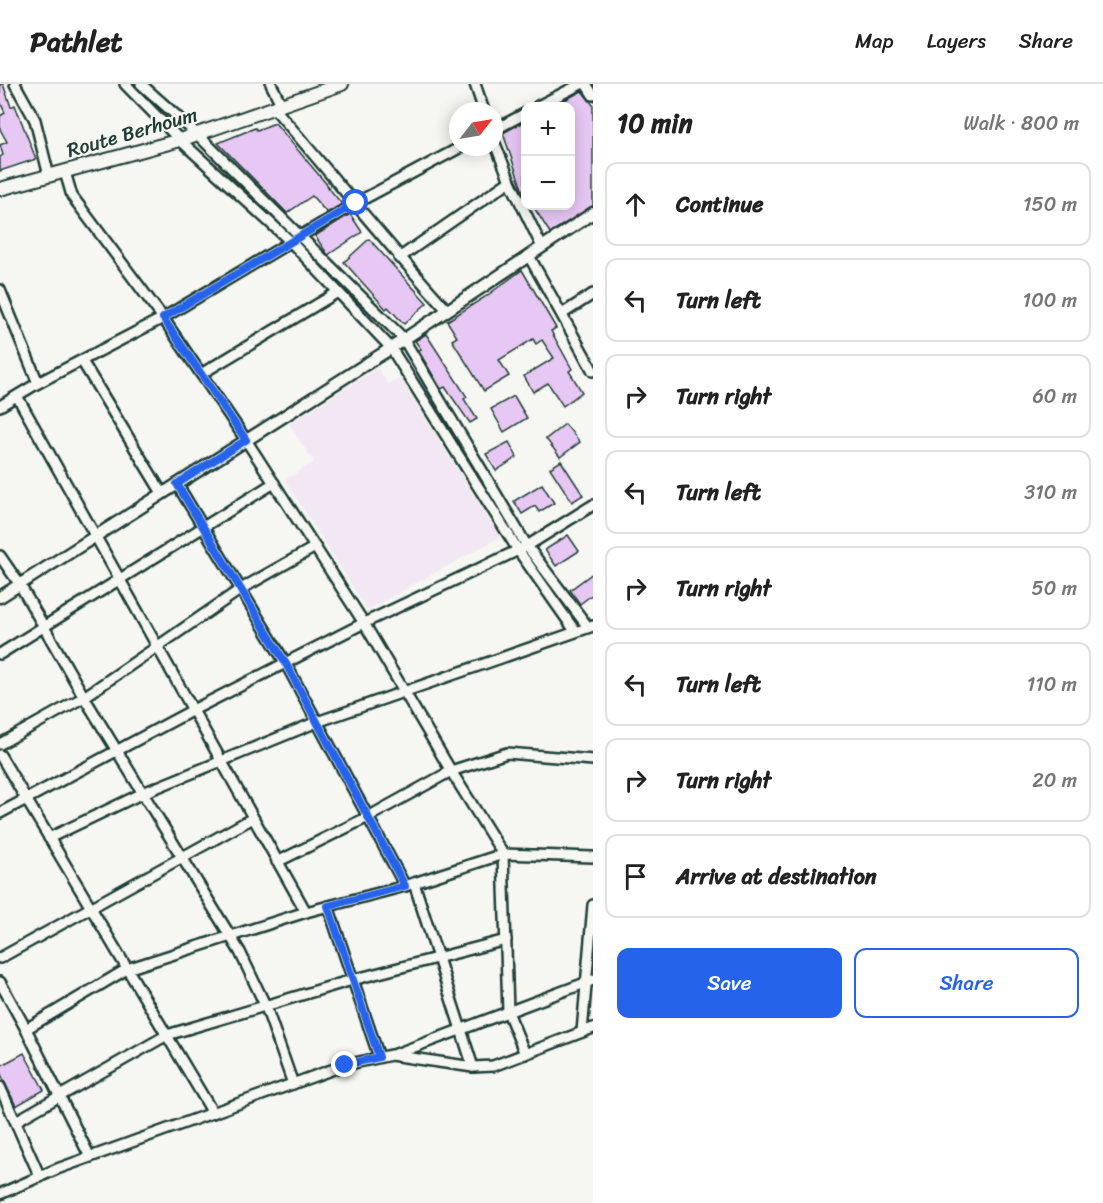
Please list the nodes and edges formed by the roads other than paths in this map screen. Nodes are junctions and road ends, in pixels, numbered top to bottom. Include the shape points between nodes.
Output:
1 (15, 84) edge
2 (125, 84) edge
3 (141, 84) edge
4 (271, 84) edge
5 (342, 84) edge
6 (475, 84) edge
7 (581, 84) edge
8 (586, 84) edge
9 (593, 95) edge
10 (481, 102) edge
11 (546, 102) edge
12 (278, 107) junction
13 (521, 115) edge
14 (503, 125) edge
15 (197, 134) junction
16 (180, 140) junction
17 (449, 154) edge
18 (500, 156) edge
19 (65, 172) junction
20 (49, 176) junction
21 (510, 181) junction
22 (0, 189) edge
23 (356, 203) junction
24 (593, 213) edge
25 (300, 235) junction
26 (290, 241) junction
27 (542, 247) junction
28 (529, 256) junction
29 (399, 258) junction
30 (0, 290) edge
31 (338, 292) junction
32 (593, 294) edge
33 (447, 310) junction
34 (562, 314) junction
35 (163, 318) junction
36 (403, 338) junction
37 (391, 348) junction
38 (590, 356) edge
39 (82, 361) junction
40 (593, 372) edge
41 (201, 374) junction
42 (38, 383) junction
43 (17, 396) junction
44 (0, 406) edge
45 (246, 440) junction
46 (274, 483) junction
47 (177, 484) junction
48 (162, 493) junction
49 (593, 505) edge
50 (204, 527) junction
51 (95, 536) junction
52 (315, 548) junction
53 (523, 548) junction
54 (0, 556) edge
55 (120, 579) junction
56 (20, 585) junction
57 (242, 589) junction
58 (0, 597) edge
59 (364, 623) junction
60 (590, 626) edge
61 (43, 627) junction
62 (575, 631) junction
63 (157, 646) junction
64 (0, 654) edge
65 (286, 664) junction
66 (405, 690) junction
67 (84, 698) junction
68 (193, 710) junction
69 (317, 722) junction
70 (0, 744) edge
71 (117, 752) junction
72 (0, 755) edge
73 (593, 760) edge
74 (221, 761) junction
75 (451, 771) junction
76 (143, 793) junction
77 (26, 799) junction
78 (0, 813) edge
79 (368, 817) junction
80 (253, 818) junction
81 (49, 838) junction
82 (503, 854) junction
83 (183, 858) junction
84 (593, 858) edge
85 (277, 862) junction
86 (409, 885) junction
87 (593, 904) edge
88 (328, 906) junction
89 (91, 908) junction
90 (306, 912) junction
91 (230, 935) junction
92 (506, 940) junction
93 (0, 958) edge
94 (438, 958) junction
95 (127, 969) junction
96 (352, 980) junction
97 (0, 982) edge
98 (589, 982) edge
99 (266, 1006) junction
100 (508, 1012) junction
101 (593, 1028) edge
102 (26, 1029) junction
103 (461, 1029) junction
104 (582, 1032) junction
105 (167, 1035) junction
106 (525, 1054) junction
107 (391, 1055) junction
108 (379, 1057) junction
109 (473, 1067) junction
110 (293, 1084) junction
111 (0, 1087) edge
112 (59, 1097) junction
113 (213, 1113) junction
114 (16, 1121) junction
115 (90, 1157) junction
116 (40, 1177) junction
117 (0, 1194) edge

1 - 20 street via 35,120
2 - 16 street
3 - 15 street
4 - 12 street
5 - 12 main road, Route Berhoum
6 - 10 street
7 - 11 street
8 - 9 street
12 - 15 main road, Route Berhoum
12 - 23 street
13 - 14 street
15 - 16 main road, Route Berhoum
15 - 25 street
16 - 19 main road, Route Berhoum
16 - 26 street
17 - 23 street
18 - 21 street
19 - 20 main road, Route Berhoum
19 - 35 street via 72,196
20 - 22 main road, Route Berhoum
21 - 27 street
21 - 29 street
23 - 25 street
23 - 29 street
24 - 27 street
25 - 26 street
25 - 36 street
26 - 31 street
26 - 35 street
27 - 28 street
28 - 33 street
28 - 34 street
29 - 33 street
30 - 42 street
31 - 37 street
31 - 41 street
32 - 34 street
33 - 36 street
34 - 38 street
35 - 39 street
35 - 41 street
36 - 37 street
36 - 53 street
37 - 45 street
37 - 53 street
38 - 40 street
39 - 42 street
39 - 48 street
41 - 45 street
42 - 43 street
43 - 44 street
43 - 51 street
45 - 46 street
45 - 47 street
46 - 50 street
46 - 52 street
47 - 48 street
47 - 50 street
48 - 51 street
49 - 53 street
50 - 55 street
50 - 57 street
51 - 55 street
51 - 56 street
52 - 57 street
52 - 59 street
53 - 59 street
53 - 60 street
53 - 62 street
54 - 56 street
55 - 61 street
55 - 63 street
56 - 58 street
56 - 61 street
57 - 63 street
57 - 65 street
59 - 65 street
59 - 66 street
60 - 62 street
61 - 64 street
61 - 67 street
62 - 66 street
63 - 67 street
63 - 68 street
65 - 68 street
65 - 69 street
66 - 69 street
66 - 75 street
67 - 70 street
67 - 71 street
68 - 71 street
68 - 74 street
69 - 74 street
69 - 79 street
71 - 76 street
71 - 77 street
72 - 77 street
73 - 75 street via 507,753
74 - 76 street
74 - 80 street
75 - 79 street
75 - 82 street
76 - 81 street
76 - 83 street
77 - 78 street
77 - 81 street
79 - 85 street
79 - 86 street
80 - 83 street
80 - 85 street
81 - 89 street
82 - 84 street
82 - 86 street
82 - 92 street
83 - 89 street
83 - 91 street
85 - 90 street
86 - 88 street
86 - 94 street
87 - 98 street
88 - 90 street
88 - 96 street
89 - 93 street
89 - 95 street
90 - 91 street
91 - 95 street
91 - 99 street
92 - 94 street
92 - 100 street
94 - 96 street
94 - 103 street
95 - 102 street
95 - 105 street
96 - 99 street
96 - 108 street
97 - 102 street
98 - 100 street
98 - 104 street
99 - 105 street
99 - 110 street
100 - 103 street
100 - 106 street
101 - 104 street
102 - 112 street
103 - 107 street
103 - 109 street
104 - 106 street
105 - 112 street
105 - 113 street
106 - 109 street via 492,1066
107 - 108 street
107 - 109 street
108 - 110 street
110 - 113 street
111 - 114 street
112 - 114 street
112 - 115 street
113 - 115 street
114 - 116 street
115 - 116 street
116 - 117 street

